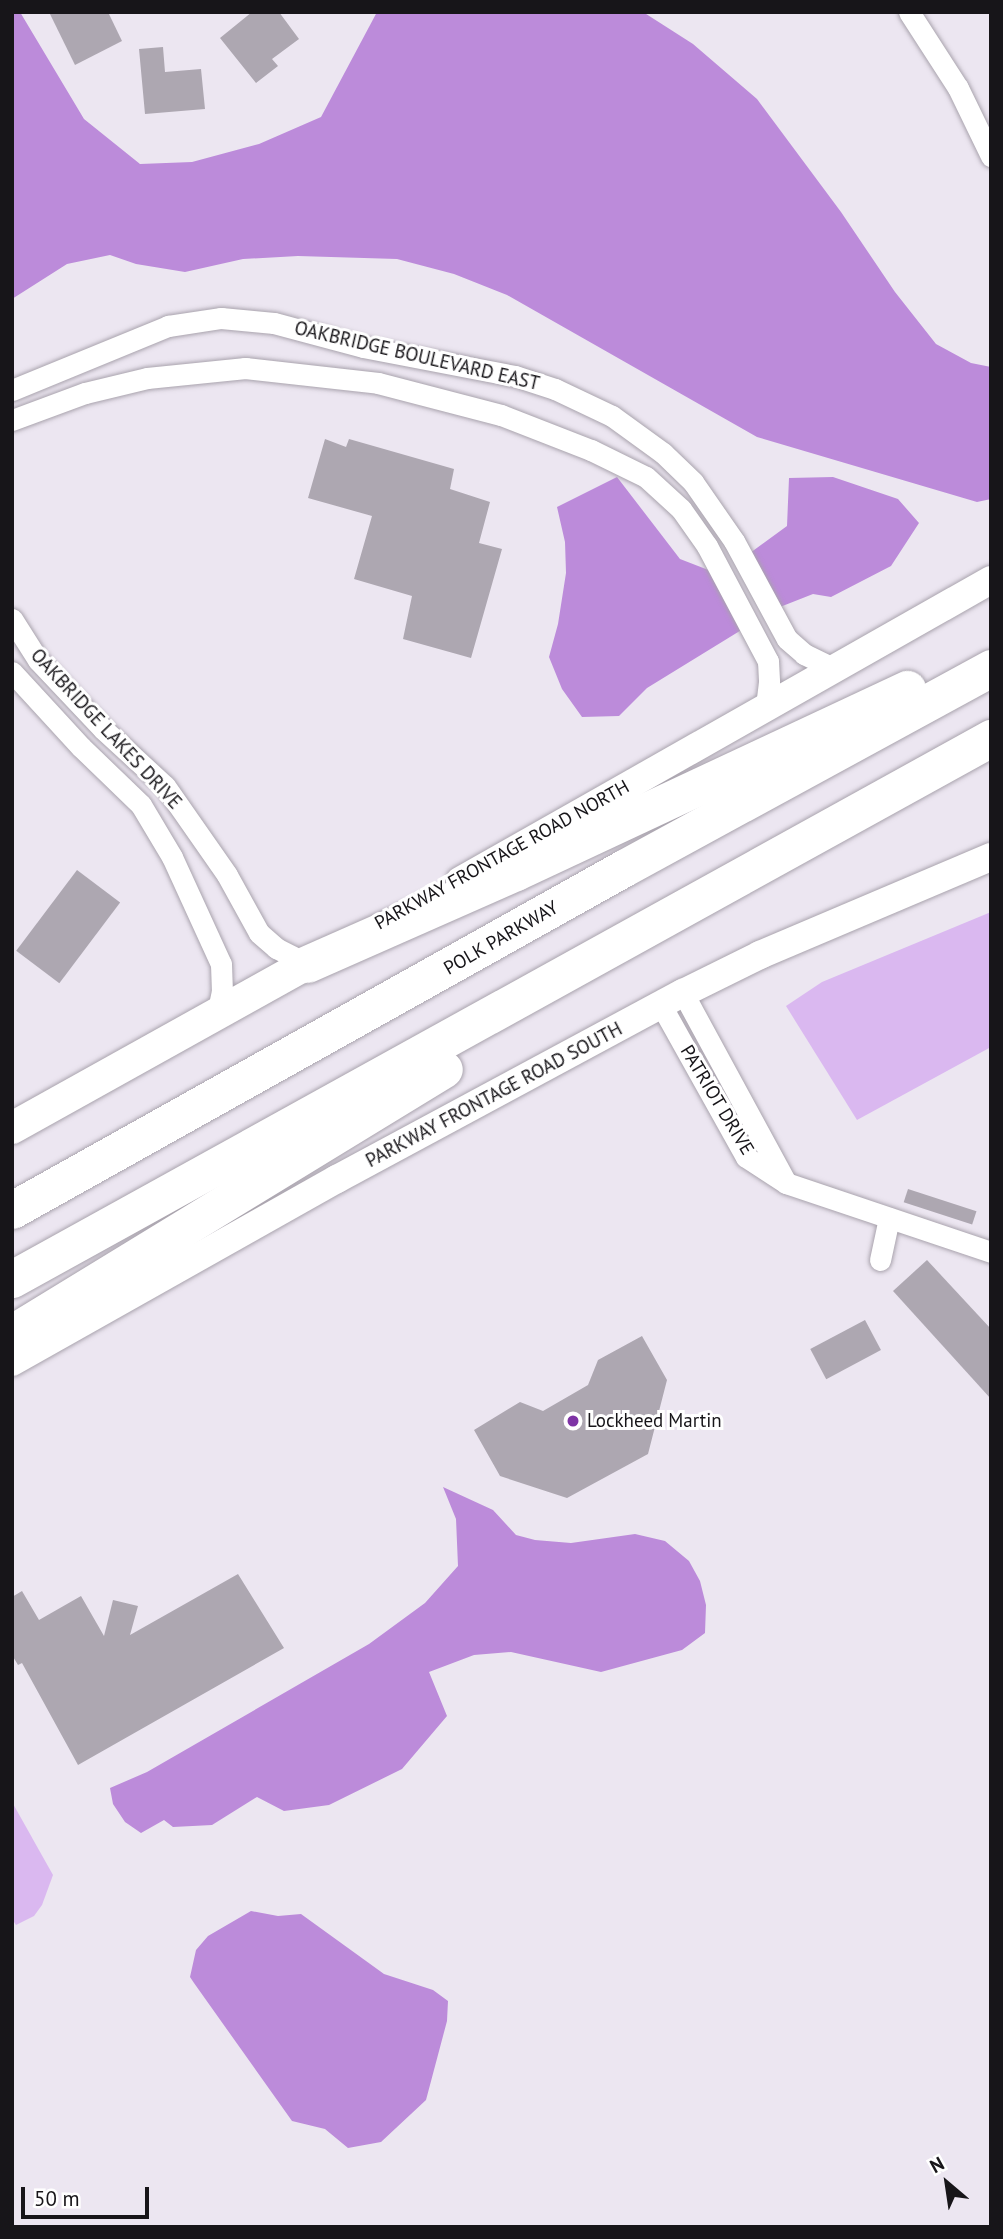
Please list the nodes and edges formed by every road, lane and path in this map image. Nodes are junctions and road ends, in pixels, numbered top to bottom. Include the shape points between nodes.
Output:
1 (909, 12) edge
2 (991, 156) edge
3 (12, 390) edge
4 (12, 420) edge
5 (991, 580) edge
6 (12, 618) edge
7 (991, 652) edge
8 (991, 667) edge
9 (833, 668) junction
10 (12, 672) edge
11 (766, 706) junction
12 (991, 738) edge
13 (890, 794) junction
14 (991, 857) edge
15 (307, 964) junction
16 (672, 999) junction
17 (217, 1015) junction
18 (12, 1128) edge
19 (12, 1210) edge
20 (888, 1218) junction
21 (991, 1252) edge
22 (880, 1260) dead end
23 (12, 1279) edge
24 (12, 1333) edge
25 (12, 1362) edge

1 - 2 street via 958,88
3 - 9 street, OAKBRIDGE BOULEVARD EAST via 168,326 221,318 274,323 363,347 515,376 612,416 693,482 742,556 787,639 804,654
4 - 11 street, OAKBRIDGE BOULEVARD EAST via 85,393 147,378 245,368 378,383 501,415 646,477 681,509 720,569 768,661
5 - 9 main road, PARKWAY FRONTAGE ROAD NORTH
6 - 15 street, OAKBRIDGE LAKES DRIVE via 38,660 164,786 227,875 260,933 276,948
7 - 15 highway
8 - 19 highway, POLK PARKWAY
9 - 11 main road, PARKWAY FRONTAGE ROAD NORTH
10 - 17 street, OAKBRIDGE LAKES DRIVE via 141,806 172,857 221,964
11 - 15 main road, PARKWAY FRONTAGE ROAD NORTH
12 - 13 highway
13 - 23 highway
13 - 24 highway via 750,885
14 - 16 main road, PARKWAY FRONTAGE ROAD SOUTH via 760,955
15 - 17 main road, PARKWAY FRONTAGE ROAD NORTH
16 - 20 street, PATRIOT DRIVE via 746,1157 786,1183
16 - 25 main road, PARKWAY FRONTAGE ROAD SOUTH via 337,1179
17 - 18 main road, PARKWAY FRONTAGE ROAD NORTH
20 - 21 street, PATRIOT DRIVE
20 - 22 street

